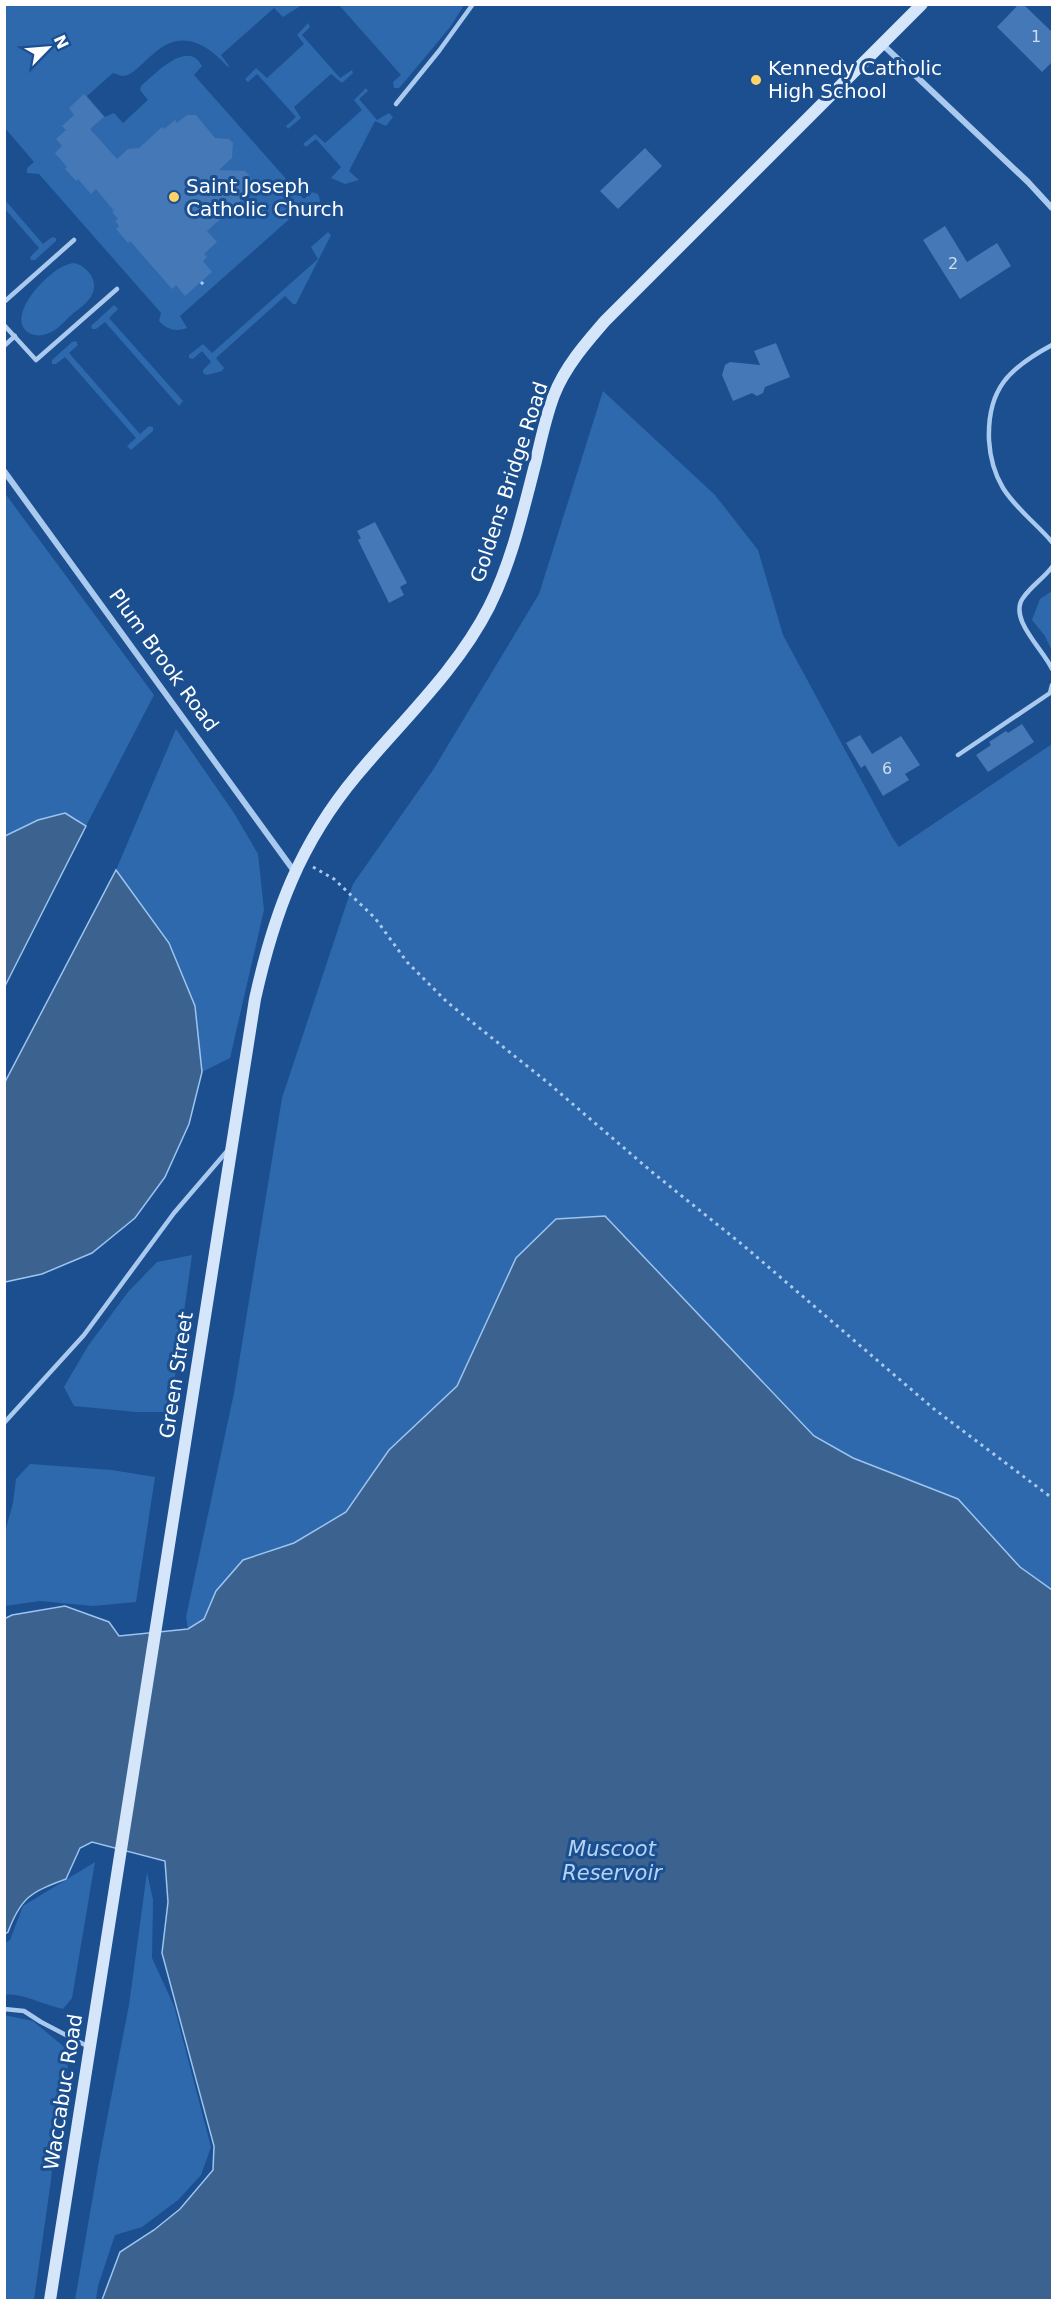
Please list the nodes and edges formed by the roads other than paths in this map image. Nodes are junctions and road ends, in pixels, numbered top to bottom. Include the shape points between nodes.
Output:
1 (473, 4) edge
2 (922, 4) edge
3 (882, 44) junction
4 (396, 104) dead end
5 (1053, 208) edge
6 (74, 240) dead end
7 (117, 289) dead end
8 (4, 302) edge
9 (4, 325) edge
10 (15, 336) junction
11 (1053, 345) edge
12 (4, 346) edge
13 (4, 471) edge
14 (1053, 542) edge
15 (1053, 567) edge
16 (1053, 669) edge
17 (1053, 685) edge
18 (958, 755) dead end
19 (298, 865) junction
20 (232, 1145) junction
21 (4, 1423) edge
22 (114, 1889) joint
23 (4, 2009) edge
24 (90, 2047) junction
25 (50, 2301) edge

1 - 4 lane
2 - 3 main road, Goldens Bridge Road
3 - 5 street
3 - 19 main road, Goldens Bridge Road via 585,344 554,395 516,537 488,609 448,669 339,799
6 - 8 lane
7 - 10 lane via 36,360
9 - 10 lane
10 - 12 lane
11 - 14 lane via 1018,366 996,394 988,415 993,469 1004,490
13 - 19 street, Plum Brook Road
15 - 16 lane via 1024,596 1020,609 1023,625
17 - 18 lane via 1050,693
19 - 20 main road, Green Street via 278,912 262,968
20 - 21 lane via 174,1213 84,1335
20 - 22 main road, Green Street
22 - 24 main road, Waccabuc Road
23 - 24 lane via 24,2011
24 - 25 main road, Waccabuc Road

